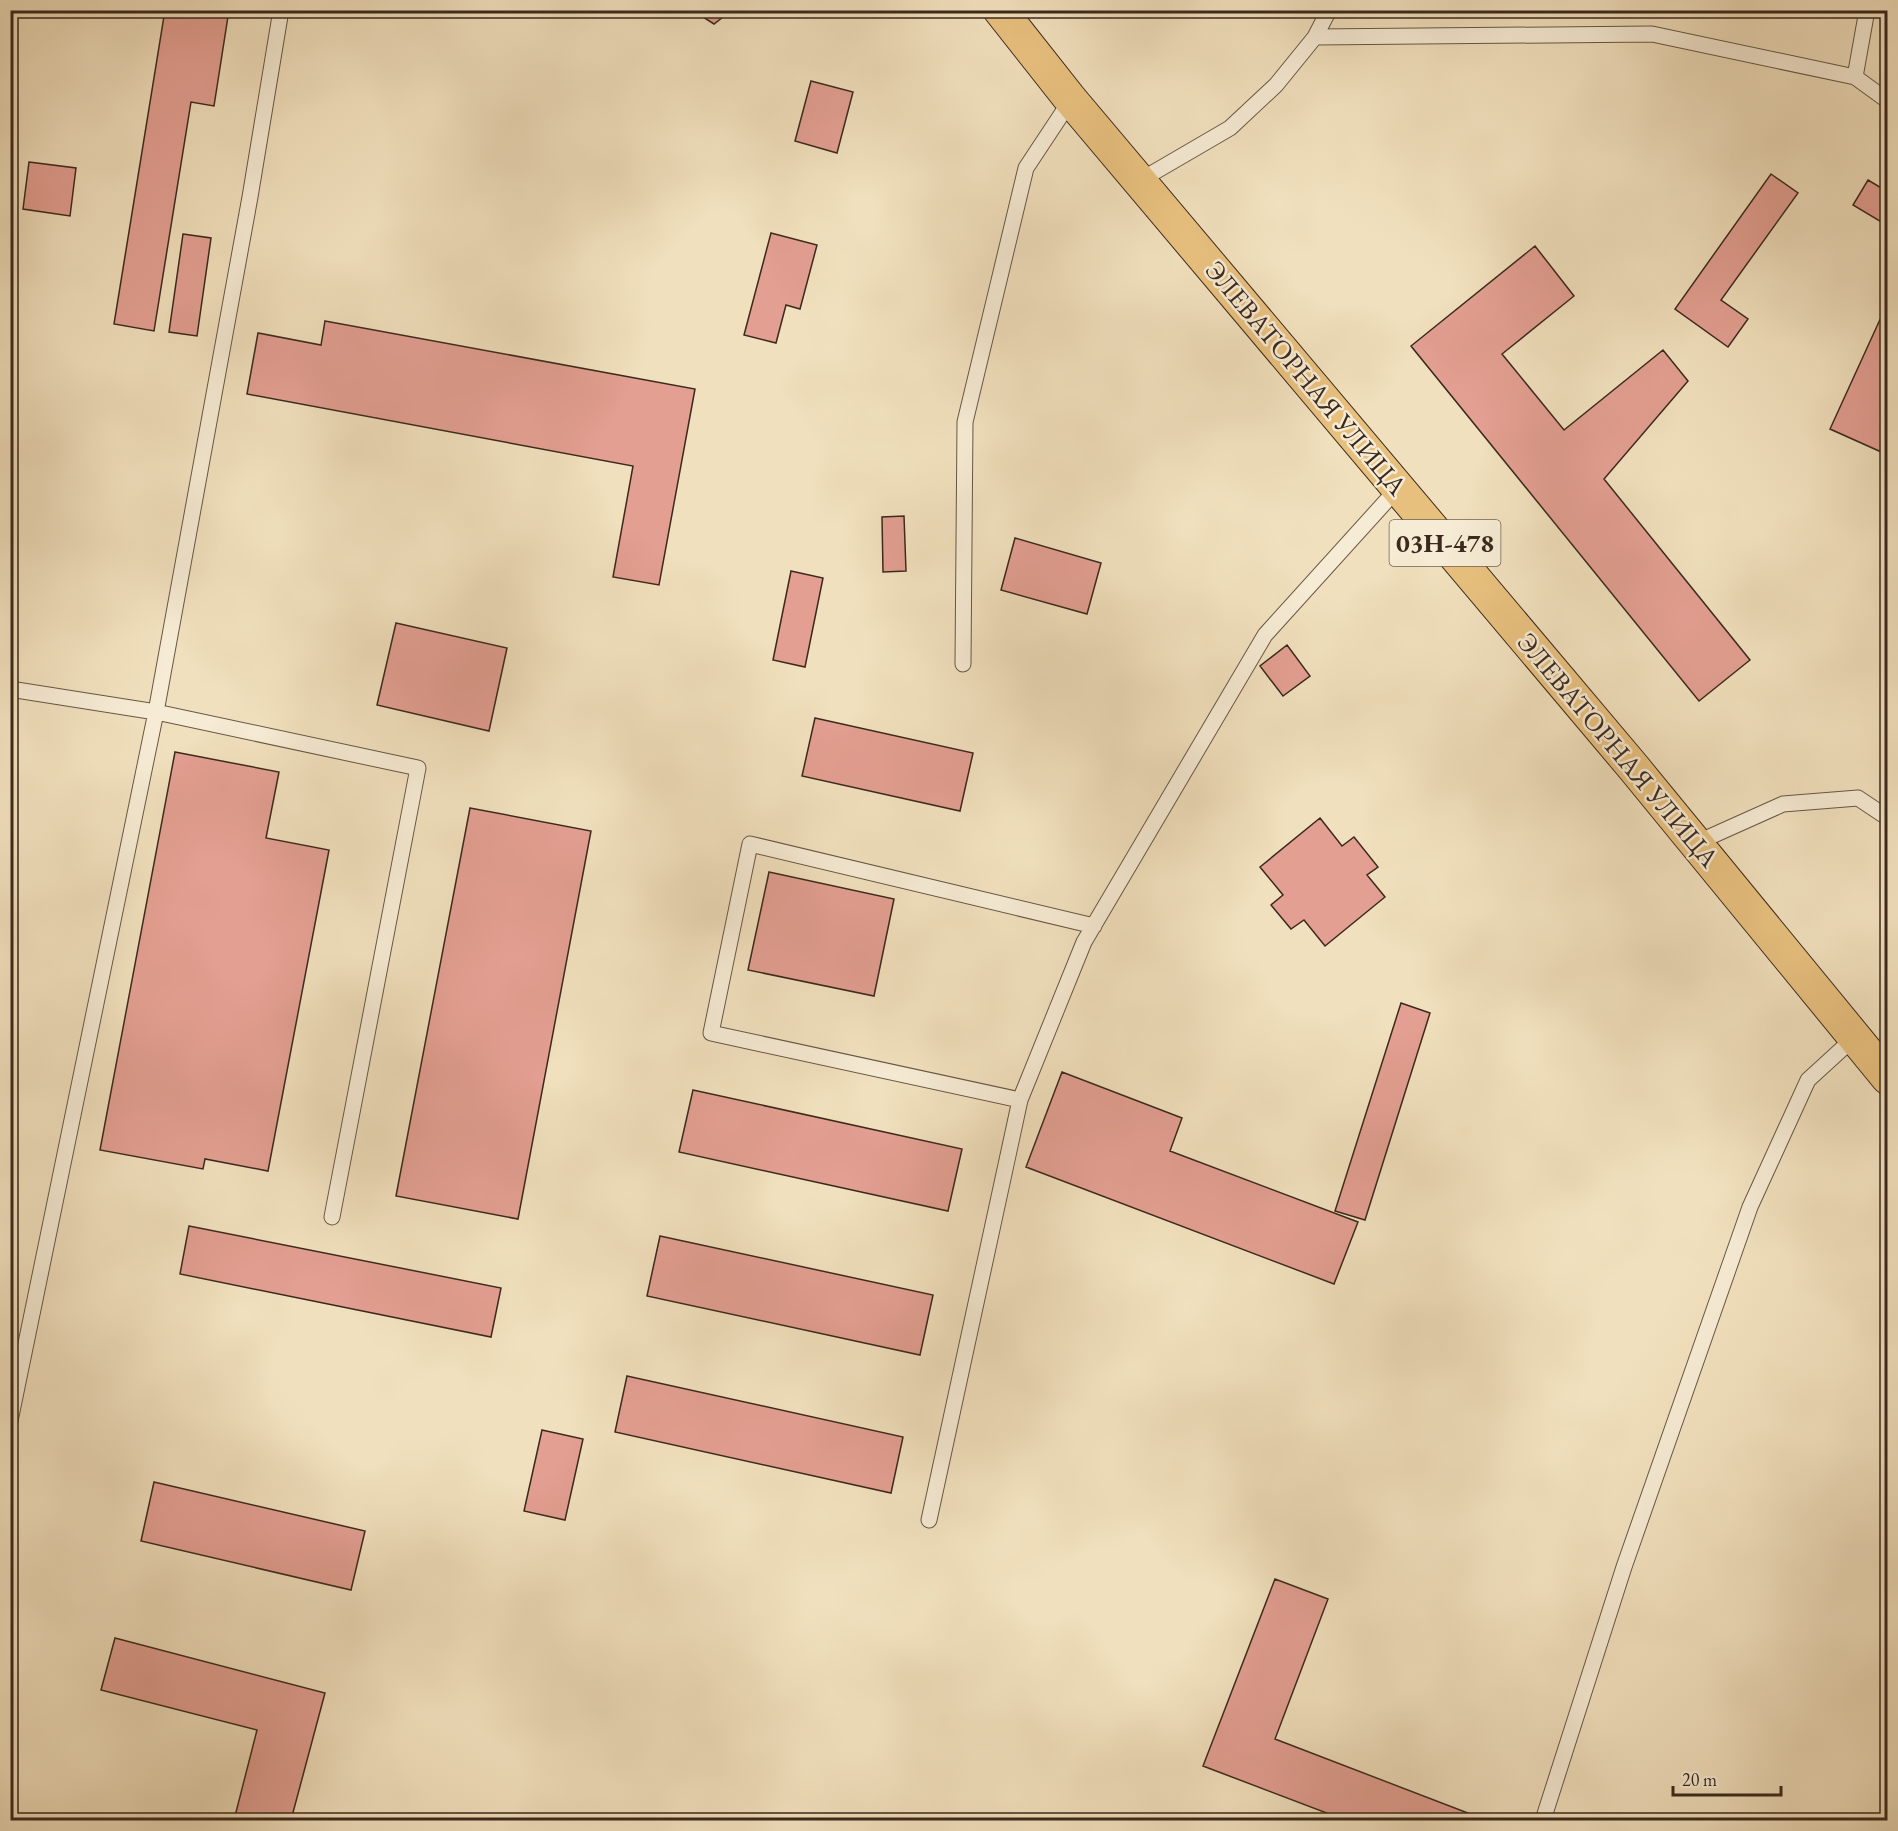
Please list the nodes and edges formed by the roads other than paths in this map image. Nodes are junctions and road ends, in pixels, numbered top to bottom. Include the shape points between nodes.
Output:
1 (280, 10) edge
2 (1000, 10) edge
3 (1329, 10) edge
4 (1867, 10) edge
5 (1315, 37) junction
6 (1855, 77) junction
7 (1071, 100) junction
8 (1887, 101) edge
9 (1139, 181) junction
10 (1398, 488) junction
11 (963, 664) dead end
12 (10, 689) edge
13 (156, 712) junction
14 (1887, 818) edge
15 (1696, 843) junction
16 (1094, 926) junction
17 (1855, 1037) junction
18 (1887, 1077) edge
19 (1020, 1100) junction
20 (332, 1217) dead end
21 (10, 1421) edge
22 (929, 1520) dead end
23 (1543, 1821) edge

1 - 13 lane
2 - 7 main road, ЭЛЕВАТОРНАЯ УЛИЦА / 03Н-478
3 - 5 lane
4 - 6 lane
5 - 6 lane via 1652,34
5 - 9 lane via 1276,85 1230,128
6 - 8 lane
7 - 9 main road, ЭЛЕВАТОРНАЯ УЛИЦА / 03Н-478
7 - 11 lane via 1026,168 965,422
9 - 10 main road, ЭЛЕВАТОРНАЯ УЛИЦА / 03Н-478
10 - 15 main road, ЭЛЕВАТОРНАЯ УЛИЦА / 03Н-478
10 - 16 lane via 1265,635
12 - 13 lane
13 - 20 lane via 418,768
13 - 21 lane
14 - 15 lane via 1858,798 1783,804
15 - 17 main road, ЭЛЕВАТОРНАЯ УЛИЦА / 03Н-478
16 - 19 lane via 1083,942
16 - 19 lane via 750,844 711,1033
17 - 18 main road, ЭЛЕВАТОРНАЯ УЛИЦА / 03Н-478
17 - 23 lane via 1808,1080 1750,1207 1624,1567
19 - 22 lane

